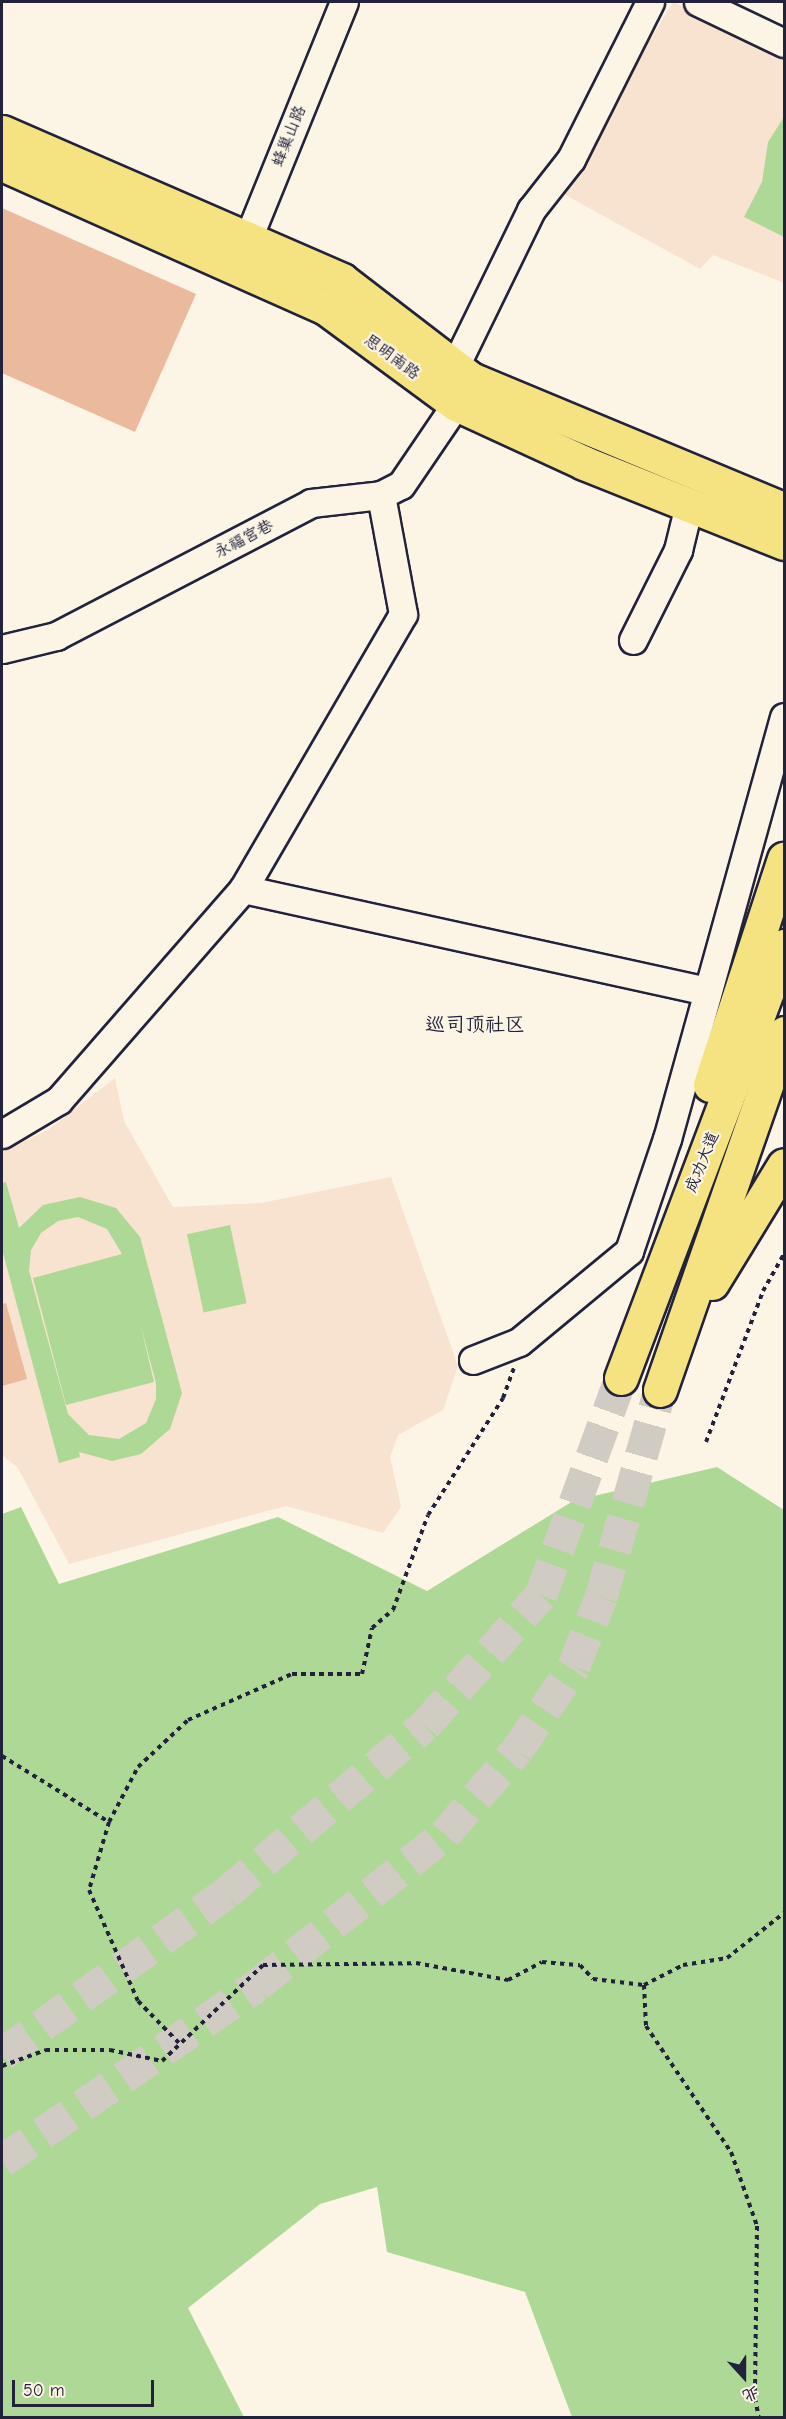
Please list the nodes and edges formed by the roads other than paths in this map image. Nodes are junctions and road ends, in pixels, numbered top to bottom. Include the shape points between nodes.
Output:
1 (344, 2) edge
2 (651, 2) edge
3 (698, 2) edge
4 (784, 43) edge
5 (2, 132) edge
6 (2, 164) edge
7 (241, 256) junction
8 (454, 366) junction
9 (456, 404) junction
10 (381, 495) junction
11 (689, 505) junction
12 (784, 508) edge
13 (784, 543) edge
14 (633, 640) dead end
15 (2, 649) edge
16 (784, 717) edge
17 (784, 859) edge
18 (243, 889) junction
19 (784, 946) edge
20 (705, 991) junction
21 (784, 1033) edge
22 (2, 1134) edge
23 (784, 1165) edge
24 (664, 1256) junction
25 (690, 1313) junction
26 (473, 1360) dead end
27 (621, 1378) tunnel mouth
28 (660, 1390) tunnel mouth

1 - 7 street, 蜂巢山路
2 - 8 street via 571,159 531,210
3 - 4 street
5 - 7 main road, 思明南路
6 - 7 main road, 思明南路
7 - 8 main road, 思明南路 via 342,280
7 - 9 main road, 思明南路 via 327,309
8 - 12 main road, 思明南路 via 471,379
9 - 10 street, 永福宫巷 via 400,485
9 - 11 main road, 思明南路
10 - 15 street, 永福宫巷 via 311,503 57,636
10 - 18 street via 404,614
11 - 13 main road, 思明南路
11 - 14 street via 678,550
16 - 20 street
17 - 24 main road via 679,1180
18 - 20 street
18 - 22 street via 59,1100
19 - 24 main road, 成功大道
20 - 26 street via 667,1139 630,1251 525,1337
21 - 25 main road
23 - 25 main road
24 - 27 main road, 成功大道
25 - 28 main road

